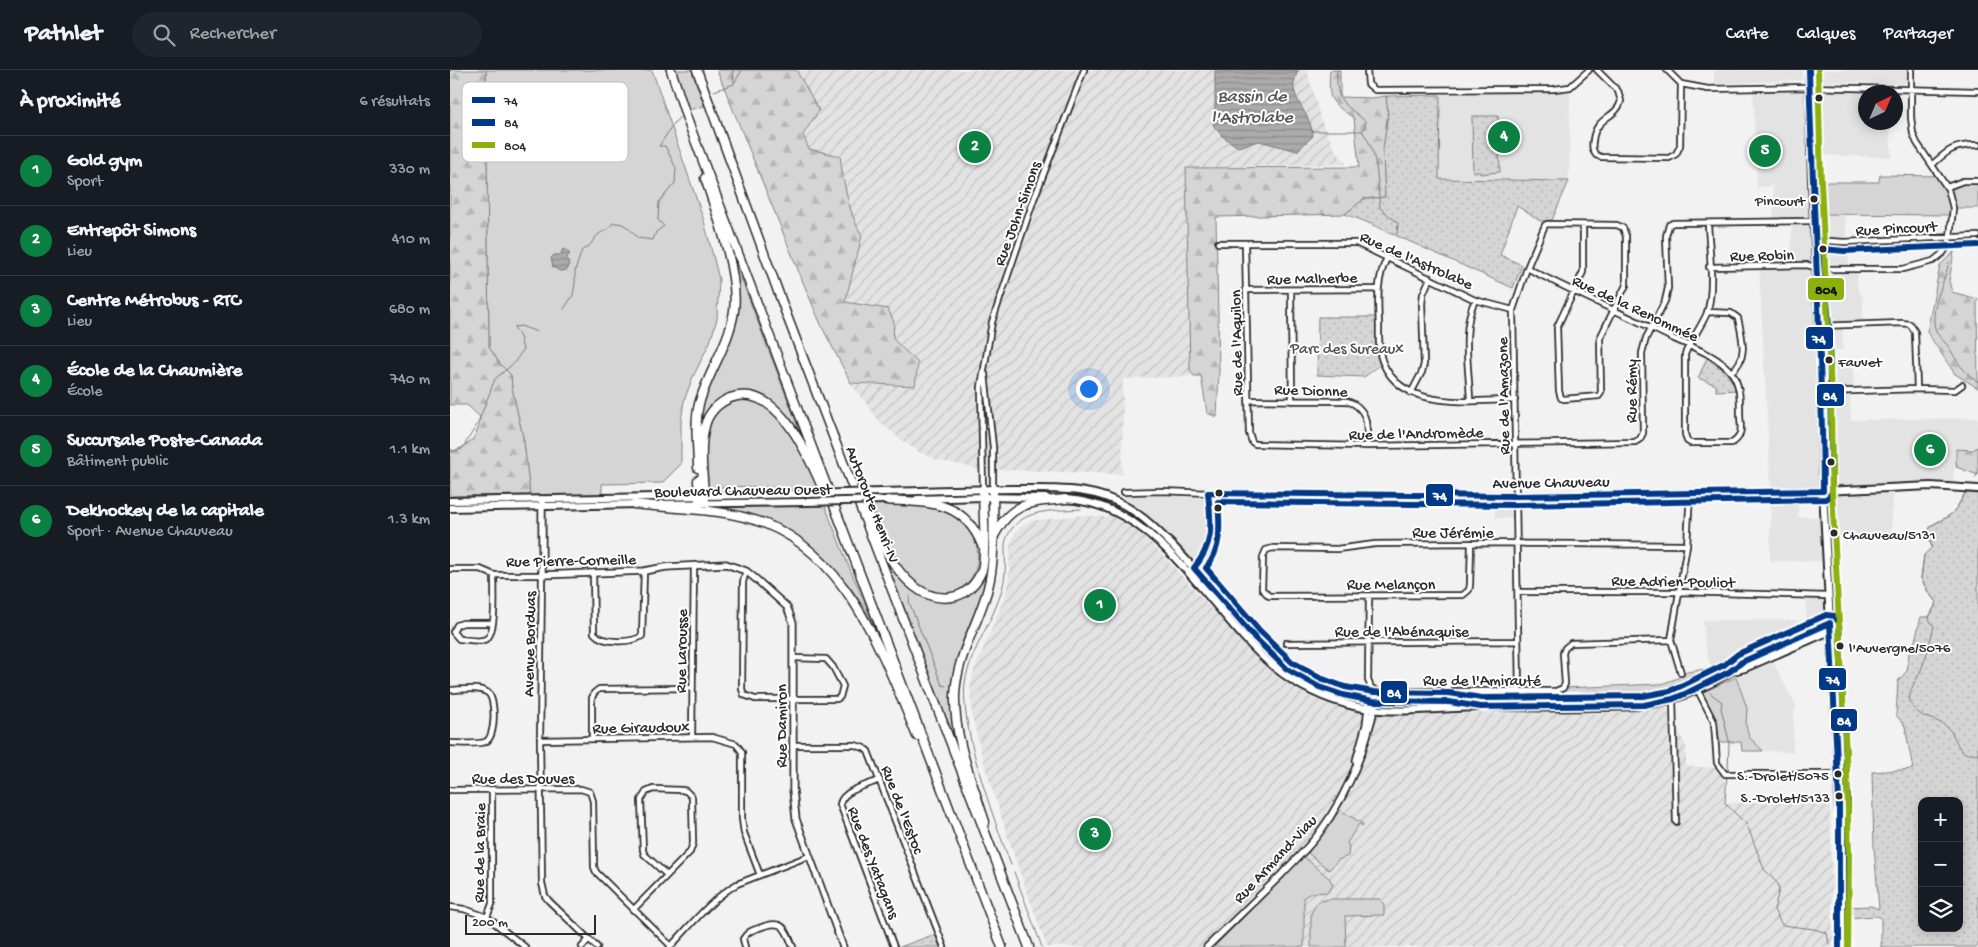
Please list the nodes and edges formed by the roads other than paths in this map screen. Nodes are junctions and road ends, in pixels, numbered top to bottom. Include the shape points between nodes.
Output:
1 (671, 70) edge
2 (696, 70) edge
3 (1084, 70) edge
4 (1367, 70) edge
5 (1589, 70) edge
6 (1597, 70) edge
7 (1667, 70) edge
8 (1809, 70) edge
9 (1911, 70) edge
10 (1681, 84) junction
11 (1809, 87) junction
12 (1911, 90) junction
13 (1978, 91) edge
14 (687, 119) junction
15 (1978, 146) edge
16 (1933, 164) junction
17 (1978, 181) edge
18 (1947, 187) junction
19 (1813, 221) junction
20 (1708, 223) junction
21 (1583, 225) junction
22 (1978, 236) edge
23 (1950, 237) junction
24 (1814, 240) junction
25 (1218, 243) dead end
26 (1245, 243) junction
27 (1388, 258) junction
28 (1710, 267) junction
29 (1527, 268) junction
30 (1815, 268) junction
31 (1430, 278) junction
32 (1377, 289) junction
33 (1246, 290) junction
34 (1291, 290) junction
35 (1573, 291) junction
36 (1475, 300) junction
37 (1514, 310) junction
38 (1613, 310) junction
39 (1707, 312) junction
40 (1820, 326) junction
41 (1651, 328) junction
42 (1688, 346) junction
43 (985, 368) junction
44 (1731, 372) junction
45 (1962, 385) dead end
46 (1917, 389) junction
47 (1822, 392) junction
48 (1411, 393) junction
49 (1249, 400) junction
50 (1470, 400) junction
51 (1515, 400) junction
52 (1292, 401) junction
53 (827, 418) junction
54 (1640, 439) joint
55 (1252, 442) joint
56 (1516, 444) junction
57 (1367, 446) junction
58 (1978, 489) edge
59 (1823, 491) junction
60 (1124, 492) dead end
61 (983, 493) junction
62 (993, 493) junction
63 (1208, 493) junction
64 (1690, 493) junction
65 (884, 496) junction
66 (1516, 496) junction
67 (542, 499) junction
68 (702, 499) junction
69 (1066, 499) junction
70 (450, 501) edge
71 (634, 504) junction
72 (542, 507) junction
73 (450, 508) edge
74 (992, 540) junction
75 (1471, 544) junction
76 (1517, 544) junction
77 (1687, 545) junction
78 (983, 549) junction
79 (694, 566) junction
80 (1194, 568) junction
81 (450, 569) edge
82 (644, 571) junction
83 (746, 571) junction
84 (593, 573) junction
85 (1188, 574) junction
86 (494, 575) junction
87 (542, 575) junction
88 (1518, 592) junction
89 (1680, 592) junction
90 (1266, 594) joint
91 (1369, 596) junction
92 (1828, 596) junction
93 (493, 623) junction
94 (1830, 624) junction
95 (883, 631) junction
96 (1830, 632) junction
97 (1671, 640) junction
98 (1518, 641) junction
99 (1286, 643) dead end
100 (1369, 643) junction
101 (793, 658) junction
102 (1729, 672) junction
103 (1681, 673) dead end
104 (692, 688) junction
105 (1698, 689) junction
106 (450, 690) edge
107 (1519, 691) junction
108 (794, 698) junction
109 (1673, 699) junction
110 (1368, 700) junction
111 (1376, 701) junction
112 (1481, 707) junction
113 (1371, 709) junction
114 (692, 737) junction
115 (592, 739) junction
116 (540, 740) junction
117 (450, 743) edge
118 (793, 745) junction
119 (1838, 774) junction
120 (880, 780) junction
121 (492, 789) junction
122 (540, 789) junction
123 (450, 790) edge
124 (1676, 822) dead end
125 (809, 856) junction
126 (666, 875) junction
127 (760, 875) junction
128 (1002, 876) junction
129 (976, 878) junction
130 (450, 907) edge
131 (633, 910) junction
132 (487, 917) junction
133 (589, 939) junction
134 (525, 947) edge
135 (582, 947) edge
136 (597, 947) edge
137 (670, 947) edge
138 (745, 947) edge
139 (793, 947) edge
140 (843, 947) edge
141 (894, 947) edge
142 (944, 947) edge
143 (1002, 947) edge
144 (1029, 947) edge
145 (1207, 947) edge
146 (1839, 947) edge

1 - 14 highway
2 - 53 highway, Autoroute Henri-IV
3 - 43 street, Rue John-Simons via 995,310
4 - 5 street via 1368,84 1375,90 1554,89 1570,87
6 - 10 street via 1618,91 1621,101 1618,109 1599,123 1593,135 1592,148 1596,155 1602,157 1669,158 1676,154 1680,146
7 - 10 street
8 - 11 main road
9 - 12 street
10 - 11 street via 1708,89
11 - 12 street
11 - 19 main road
12 - 13 street
12 - 16 street via 1913,134
14 - 68 highway via 734,286 729,334 698,406
14 - 95 highway
15 - 16 street via 1950,149
16 - 18 street
17 - 18 street via 1960,181
18 - 23 street via 1953,208
19 - 20 street
19 - 24 main road
20 - 28 street
20 - 41 street, Rue Rémy via 1673,223 1667,228 1668,288
21 - 29 street, Rue de l'Amazone via 1545,225
21 - 35 street via 1583,272
21 - 38 street via 1617,225 1625,231 1626,285
22 - 23 street, Rue Pincourt
23 - 24 street, Rue Pincourt via 1848,242
23 - 30 street, Rue Robin via 1943,253 1919,266 1903,269
24 - 30 main road
25 - 26 street, Rue de l'Astrolabe
26 - 27 street, Rue de l'Astrolabe via 1348,242 1363,245
26 - 33 street, Rue de l'Aquilon
27 - 31 street, Rue de l'Astrolabe
27 - 32 street
28 - 30 street, Rue Robin via 1799,265
28 - 39 street
29 - 35 street, Rue de la Renommée
29 - 37 street, Rue de l'Amazone
30 - 40 main road
31 - 36 street, Rue de l'Astrolabe
31 - 48 street via 1422,304 1424,364
32 - 34 street, Rue Malherbe
32 - 48 street via 1383,363 1396,383
33 - 34 street, Rue Malherbe
33 - 49 street, Rue de l'Aquilon
34 - 52 street
35 - 38 street, Rue de la Renommée
35 - 38 street via 1558,327 1561,398 1594,398 1600,395 1600,338
36 - 37 street, Rue de l'Astrolabe
36 - 50 street via 1467,327
37 - 51 street, Rue de l'Amazone
38 - 41 street, Rue de la Renommée
39 - 42 street
39 - 44 street via 1732,313 1738,318 1742,360
40 - 46 street via 1910,324 1915,332
40 - 47 main road
41 - 42 street, Rue de la Renommée
41 - 54 street, Rue Rémy via 1642,353 1643,434
42 - 44 street, Rue de la Renommée via 1718,360
42 - 44 street via 1684,369 1685,434 1690,443 1732,443 1740,437 1740,396
43 - 61 street, Rue John-Simons via 981,387
43 - 62 street, Rue John-Simons via 993,447
45 - 46 street via 1955,390
46 - 47 street
47 - 59 main road
48 - 50 street via 1433,399
49 - 52 street, Rue Dionne
49 - 55 street, Rue de l'Aquilon
50 - 51 street
51 - 56 street, Rue de l'Amazone
52 - 57 street, Rue Dionne via 1354,403 1365,415
53 - 78 highway via 887,552 916,589 938,598 965,592 980,575
53 - 128 highway, Autoroute Henri-IV
54 - 56 street, Rue de l'Andromède via 1635,442
55 - 57 street, Rue de l'Andromède
56 - 57 street, Rue de l'Andromède
56 - 66 street, Rue de l'Amazone
58 - 59 main road, Avenue Chauveau via 1930,486
59 - 64 street, Avenue Chauveau
59 - 92 main road
60 - 63 street, Avenue Chauveau
61 - 62 main road, Boulevard Chauveau Ouest
61 - 65 main road, Boulevard Chauveau Ouest
61 - 78 highway
62 - 69 main road, Boulevard Chauveau Ouest
62 - 74 highway
62 - 80 main road via 1072,490 1113,500 1142,517
63 - 66 street, Avenue Chauveau
63 - 80 street via 1212,528 1208,550
64 - 66 street, Avenue Chauveau
64 - 77 street
65 - 68 main road, Boulevard Chauveau Ouest, bridge via 805,494
65 - 68 main road, Boulevard Chauveau Ouest, bridge via 805,502
65 - 78 highway via 956,510 976,530
66 - 76 street, Rue de l'Amazone
67 - 68 main road, Boulevard Chauveau Ouest
67 - 70 main road, Boulevard Chauveau Ouest
67 - 72 street, Avenue Borduas
68 - 71 main road, Boulevard Chauveau Ouest
68 - 95 highway via 704,433 713,410 726,400 740,396 752,396 769,404 784,419 803,448
69 - 74 highway via 1018,508 1004,518
69 - 85 main road, Boulevard Chauveau Ouest via 1096,503 1124,516 1155,540
71 - 72 main road, Boulevard Chauveau Ouest
71 - 129 highway via 725,514 765,524 799,543 830,572 876,641
72 - 73 main road, Boulevard Chauveau Ouest
72 - 87 street, Avenue Borduas
74 - 128 highway via 988,589 960,659 955,698 961,744
75 - 76 street, Rue Jérémie
75 - 90 street, Rue Jérémie via 1269,548 1263,557 1262,589
75 - 91 street, Rue Melançon via 1470,585 1463,595
76 - 77 street, Rue Jérémie
76 - 88 street, Rue de l'Amazone
77 - 89 street
79 - 82 street, Rue Pierre-Corneille
79 - 83 street, Rue Damiron via 726,564
79 - 104 street, Rue Larousse
80 - 85 street
80 - 110 main road via 1254,637 1287,669 1319,688
81 - 86 street, Rue Pierre-Corneille via 480,570
82 - 84 street, Rue Pierre-Corneille
82 - 84 street via 642,636 609,640 594,633
83 - 101 street, Rue Damiron via 792,616
83 - 108 street via 743,582 742,692 749,698
84 - 87 street, Rue Pierre-Corneille
85 - 113 main road, Boulevard Chauveau Ouest via 1251,644 1286,676 1320,696
86 - 87 street, Rue Pierre-Corneille
86 - 93 street
87 - 116 street, Avenue Borduas
88 - 89 street, Rue Adrien-Pouliot
88 - 98 street, Rue de l'Amazone
89 - 92 street, Rue Adrien-Pouliot
89 - 97 street
90 - 91 street, Rue Melançon
91 - 100 street
92 - 94 main road
93 - 93 street via 463,623 456,625 453,632 459,639 488,639 492,635
94 - 96 main road
94 - 102 main road via 1742,662
95 - 129 highway
96 - 102 main road
96 - 119 main road
97 - 103 street
97 - 107 street, Rue de l'Amirauté via 1572,642 1563,653 1563,688 1556,691
98 - 100 street, Rue de l'Abénaquise
98 - 107 street, Rue de l'Amazone
99 - 100 street, Rue de l'Abénaquise
100 - 107 street, Rue de l'Amirauté via 1368,680 1371,688 1378,691
101 - 108 street, Rue Damiron
101 - 108 street via 826,659 843,686 837,699
102 - 105 main road
104 - 114 street, Rue Larousse
104 - 115 street via 599,689 592,698
105 - 109 main road
105 - 119 street via 1714,722 1718,763 1727,774
106 - 117 street via 482,690 490,694 493,731 490,739 483,743
108 - 118 street, Rue Damiron
109 - 112 main road via 1633,707
109 - 124 street
110 - 111 main road
110 - 113 street, Rue Armand-Viau
111 - 112 main road via 1449,702
111 - 113 street, Rue Armand-Viau
112 - 113 main road, Boulevard Chauveau Ouest
113 - 145 street, Rue Armand-Viau via 1350,779 1338,805 1313,841
114 - 115 street, Rue Giraudoux
114 - 127 street, Rue Giraudoux via 721,738 740,747 744,833
115 - 116 street, Rue Giraudoux
116 - 122 street, Avenue Borduas
118 - 120 street, Rue de l'Estoc via 860,746 868,751
118 - 125 street, Rue Damiron via 795,811
119 - 146 main road
120 - 141 street, Rue des Yatagans via 845,794 840,804
120 - 142 street, Rue de l'Estoc
121 - 122 street, Rue des Douves
121 - 123 street, Rue des Douves
121 - 132 street, Rue de la Braie via 492,904
122 - 131 street, Rue des Douves via 581,788 590,792 596,872
122 - 133 street, Avenue Borduas via 543,890 549,901
125 - 127 street
125 - 140 street, Rue Damiron
126 - 126 street via 692,848 692,797 682,790 652,789 642,800 642,846 644,854
126 - 131 street
127 - 137 street via 721,895
128 - 144 highway, Autoroute Henri-IV
129 - 143 highway
130 - 132 street
131 - 137 street, Rue des Douves
132 - 134 street
133 - 135 street
133 - 136 street, Avenue Borduas
138 - 139 street via 743,939 748,933 772,923 787,931

